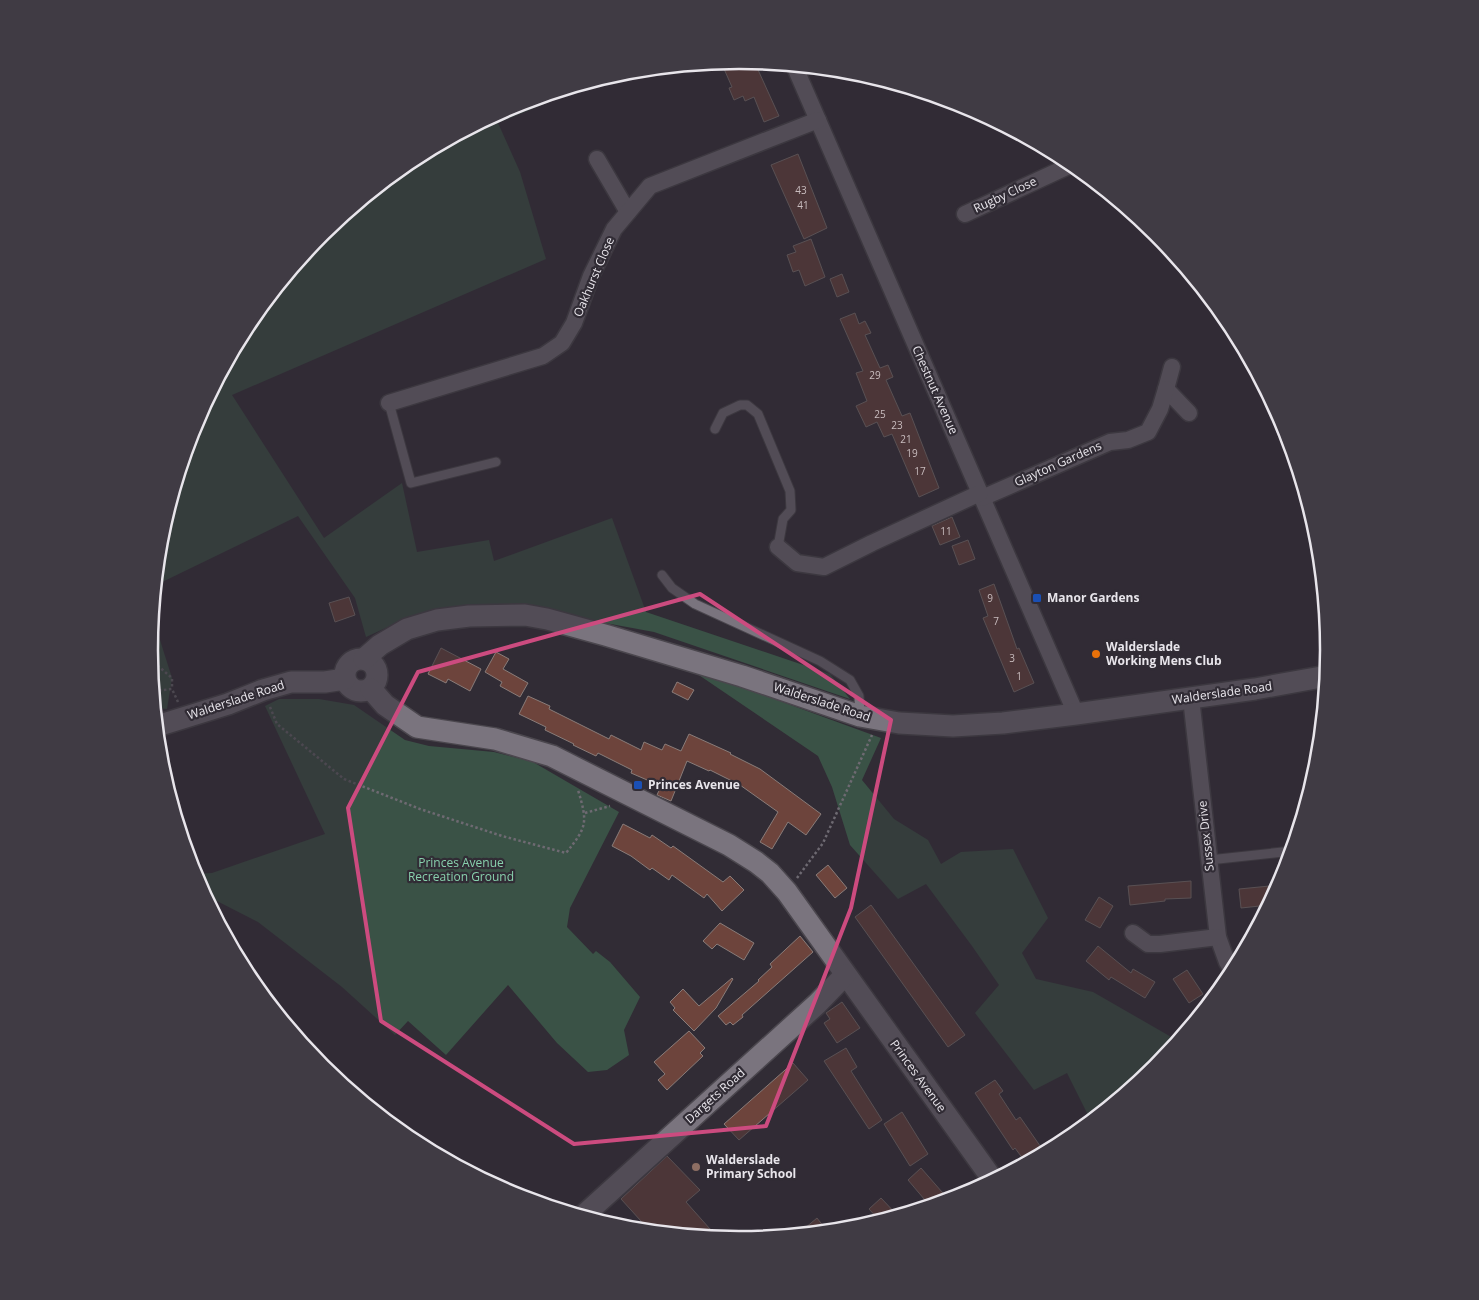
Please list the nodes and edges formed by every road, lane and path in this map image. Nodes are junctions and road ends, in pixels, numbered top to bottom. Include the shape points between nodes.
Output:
1 (797, 72) edge
2 (818, 120) junction
3 (597, 159) dead end
4 (1064, 168) edge
5 (628, 212) junction
6 (965, 214) dead end
7 (1172, 367) dead end
8 (1166, 389) junction
9 (389, 403) joint
10 (1189, 413) dead end
11 (715, 429) dead end
12 (496, 462) dead end
13 (981, 496) junction
14 (778, 547) joint
15 (662, 575) dead end
16 (364, 659) junction
17 (158, 666) edge
18 (1320, 677) edge
19 (345, 679) junction
20 (172, 689) junction
21 (371, 689) junction
22 (159, 690) edge
23 (1191, 698) junction
24 (176, 699) dead end
25 (1076, 714) junction
26 (870, 718) junction
27 (163, 724) edge
28 (277, 724) dead end
29 (576, 782) dead end
30 (1284, 853) edge
31 (1209, 860) junction
32 (787, 892) junction
33 (1133, 933) dead end
34 (1218, 937) junction
35 (1228, 964) edge
36 (845, 974) junction
37 (989, 1175) edge
38 (590, 1211) edge

1 - 2 street, Chestnut Avenue
2 - 5 street, Oakhurst Close via 650,186
2 - 13 street, Chestnut Avenue
3 - 5 street
4 - 6 street, Rugby Close
5 - 9 street, Oakhurst Close via 614,229 591,276 574,323 562,343 543,356
7 - 8 street, Glayton Gardens
8 - 10 street
8 - 13 street, Glayton Gardens via 1148,432 1128,440 1110,442
9 - 12 lane via 411,483
11 - 14 lane via 724,413 740,405 747,405 758,414 790,491 791,510 783,519
13 - 14 street via 824,567 797,564
13 - 25 street, Chestnut Avenue
15 - 26 lane via 672,588 695,604 820,660 850,680
16 - 19 street via 349,664
16 - 21 street via 377,669 377,680
16 - 26 street, Walderslade Road via 407,629 437,620 525,615 605,635
17 - 20 path via 172,678
18 - 23 street, Walderslade Road
19 - 21 street via 356,691
19 - 27 street, Walderslade Road via 291,682
20 - 22 path
20 - 24 path
21 - 32 street, Princes Avenue via 384,704 417,727 495,739 552,756 729,845 770,873
23 - 25 street, Walderslade Road
23 - 31 street, Sussex Drive
25 - 26 street, Walderslade Road via 954,726
26 - 32 path via 824,843
28 - 29 path via 344,780 492,834 566,853 582,833 585,813
30 - 31 lane
31 - 34 street, Sussex Drive
32 - 36 street, Princes Avenue
33 - 34 street via 1148,944
34 - 35 street, Sussex Drive
36 - 37 street, Princes Avenue
36 - 38 street, Dargets Road via 817,1004

